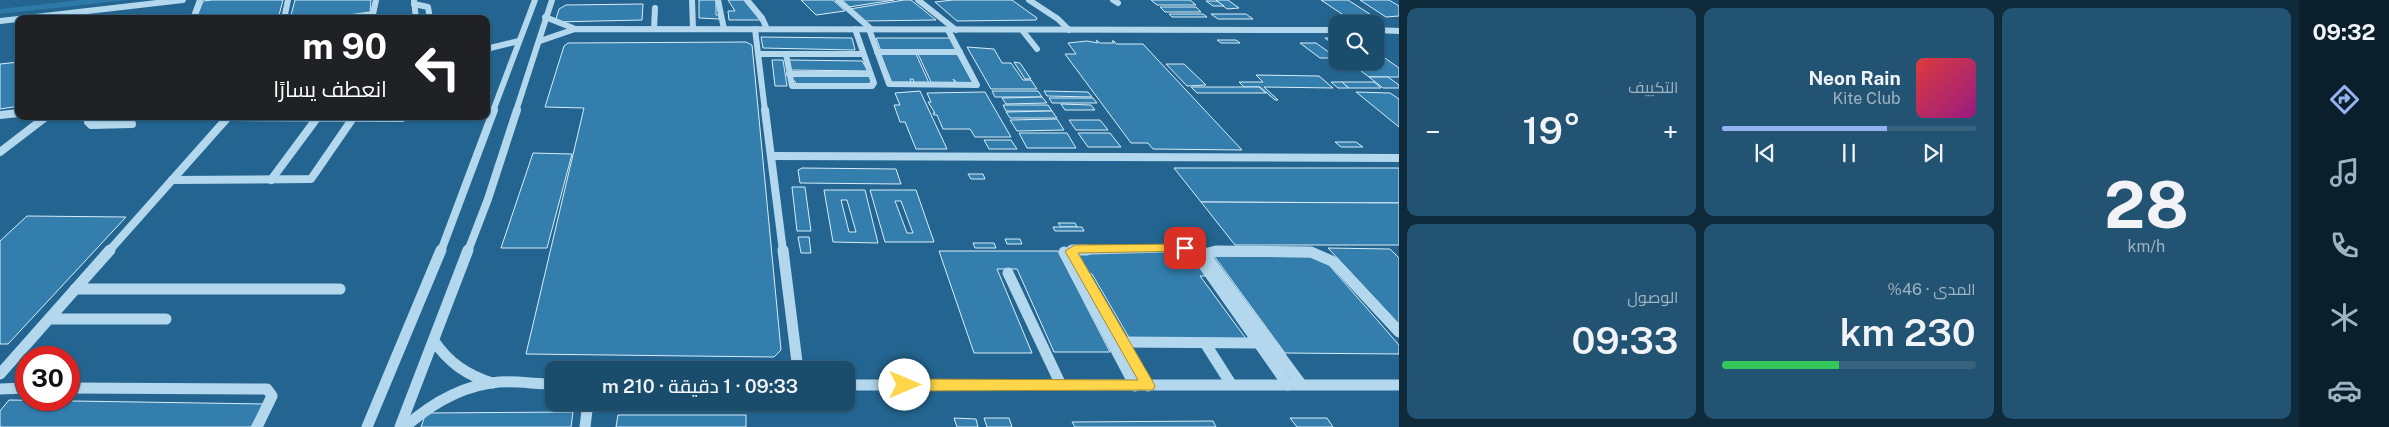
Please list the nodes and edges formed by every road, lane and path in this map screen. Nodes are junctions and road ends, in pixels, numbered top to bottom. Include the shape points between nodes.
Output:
1 (145, 0) edge
2 (183, 0) edge
3 (200, 0) edge
4 (288, 0) edge
5 (376, 0) edge
6 (692, 0) edge
7 (697, 0) edge
8 (718, 0) edge
9 (747, 0) edge
10 (838, 0) edge
11 (924, 0) edge
12 (1029, 0) edge
13 (534, 1) edge
14 (553, 1) edge
15 (414, 2) edge
16 (655, 8) dead end
17 (52, 15) edge
18 (194, 15) edge
19 (285, 15) edge
20 (366, 15) edge
21 (416, 15) edge
22 (429, 15) edge
23 (0, 16) edge
24 (545, 17) junction
25 (15, 19) edge
26 (0, 21) edge
27 (575, 29) junction
28 (654, 29) junction
29 (696, 29) junction
30 (724, 29) junction
31 (755, 29) junction
32 (767, 29) junction
33 (855, 29) junction
34 (870, 29) junction
35 (948, 30) junction
36 (956, 30) junction
37 (1022, 30) junction
38 (1068, 30) junction
39 (1329, 30) edge
40 (1384, 30) edge
41 (1399, 30) edge
42 (518, 41) junction
43 (540, 41) junction
44 (490, 49) edge
45 (1036, 49) dead end
46 (490, 51) edge
47 (877, 52) junction
48 (960, 52) junction
49 (759, 54) junction
50 (786, 54) junction
51 (863, 54) junction
52 (512, 59) junction
53 (789, 74) junction
54 (870, 74) junction
55 (15, 113) edge
56 (0, 115) edge
57 (490, 118) edge
58 (42, 120) edge
59 (89, 120) edge
60 (226, 120) edge
61 (316, 120) edge
62 (352, 120) edge
63 (489, 120) edge
64 (132, 124) dead end
65 (0, 152) edge
66 (771, 156) junction
67 (1399, 158) edge
68 (172, 180) junction
69 (271, 180) junction
70 (1064, 252) dead end
71 (1008, 272) dead end
72 (76, 289) junction
73 (340, 289) dead end
74 (48, 319) junction
75 (166, 319) dead end
76 (1399, 332) edge
77 (434, 341) junction
78 (1122, 342) junction
79 (1204, 343) junction
80 (1258, 344) junction
81 (0, 360) edge
82 (12, 360) junction
83 (797, 361) edge
84 (0, 374) edge
85 (492, 383) junction
86 (545, 384) edge
87 (1230, 384) junction
88 (1301, 384) junction
89 (855, 385) edge
90 (1288, 385) junction
91 (1399, 385) edge
92 (1061, 386) junction
93 (1135, 386) junction
94 (1148, 386) junction
95 (0, 388) edge
96 (15, 388) edge
97 (80, 388) edge
98 (587, 411) edge
99 (257, 427) edge
100 (367, 427) edge
101 (400, 427) edge
102 (405, 427) edge
103 (584, 427) edge

1 - 23 street
2 - 17 street
3 - 18 street
4 - 19 street
5 - 20 street via 376,12
6 - 29 street
7 - 29 street
8 - 30 street
9 - 32 street
10 - 34 street
11 - 36 street
12 - 38 street via 1058,19
13 - 42 street
14 - 24 street
15 - 21 street
15 - 22 street via 428,7
16 - 28 street
24 - 27 street
24 - 43 street
25 - 26 street
27 - 28 street
27 - 43 street
28 - 29 street
29 - 30 street
30 - 31 street
31 - 32 street
31 - 49 street
32 - 33 street
33 - 34 street
33 - 51 street
34 - 35 street
34 - 47 street
35 - 36 street
35 - 48 street
36 - 37 street
37 - 38 street
37 - 45 street
38 - 39 street
40 - 41 street
42 - 44 street
42 - 52 street
43 - 77 street via 488,198
46 - 52 street
47 - 48 street
47 - 48 street via 891,85 976,85
49 - 50 street
49 - 66 street
50 - 51 street
50 - 53 street
51 - 54 street
52 - 57 street
53 - 54 street
53 - 54 street via 791,85 796,86 872,86
55 - 56 street
58 - 65 street
59 - 64 street via 90,125
60 - 68 street
61 - 69 street
62 - 69 street via 314,178
63 - 100 street via 439,255
66 - 67 street
66 - 83 street
68 - 69 street
68 - 72 street
70 - 93 street
71 - 92 street
72 - 73 street
72 - 74 street
74 - 75 street
74 - 82 street
76 - 88 street via 1334,262 1324,256 1311,252 1208,253 1209,260
77 - 85 street via 450,362 476,378
77 - 101 street
78 - 79 street
78 - 80 street via 1071,252 1073,249 1191,250
78 - 94 street
79 - 80 street
79 - 87 street
80 - 90 street
81 - 82 street
82 - 84 street
85 - 86 street
85 - 102 street via 431,406
87 - 90 street
87 - 94 street
88 - 90 street
88 - 91 street
89 - 92 street
92 - 93 street
93 - 94 street
95 - 96 street
97 - 99 street via 267,388 272,396
98 - 103 street

